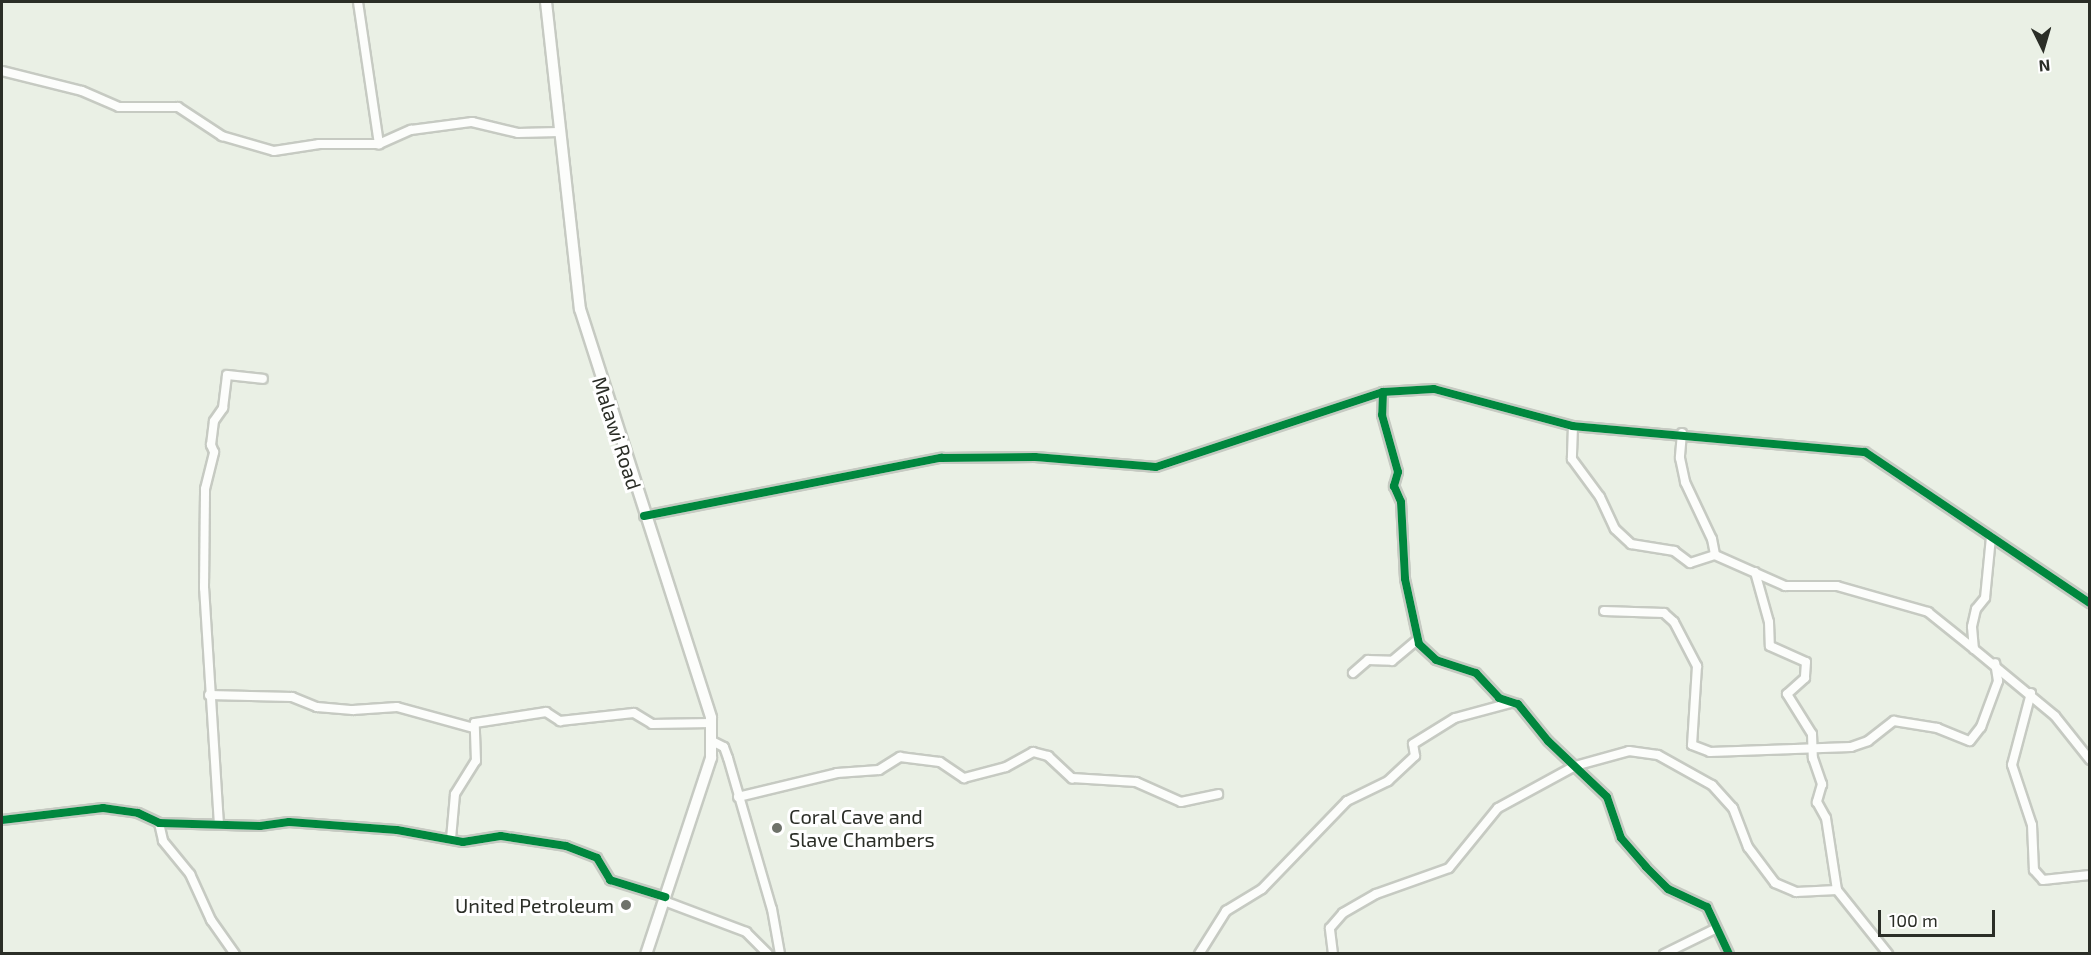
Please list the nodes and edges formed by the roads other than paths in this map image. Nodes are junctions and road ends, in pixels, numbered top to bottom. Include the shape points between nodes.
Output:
1 (358, 2) edge
2 (546, 2) edge
3 (2, 71) edge
4 (559, 132) junction
5 (379, 144) junction
6 (263, 380) dead end
7 (1383, 392) junction
8 (1573, 426) junction
9 (1682, 433) junction
10 (644, 516) junction
11 (1991, 537) junction
12 (1715, 555) junction
13 (1755, 572) junction
14 (2090, 603) edge
15 (1604, 611) dead end
16 (1418, 639) junction
17 (1974, 649) junction
18 (1995, 663) junction
19 (1353, 673) dead end
20 (2031, 693) junction
21 (209, 695) junction
22 (1511, 703) junction
23 (711, 723) junction
24 (473, 728) junction
25 (712, 741) junction
26 (1812, 749) junction
27 (2090, 760) edge
28 (1575, 766) junction
29 (1218, 794) dead end
30 (738, 797) junction
31 (2, 820) edge
32 (159, 823) junction
33 (219, 825) junction
34 (451, 839) junction
35 (2090, 875) edge
36 (1837, 890) junction
37 (664, 899) junction
38 (1715, 929) junction
39 (235, 954) edge
40 (646, 954) edge
41 (768, 954) edge
42 (780, 954) edge
43 (1199, 954) edge
44 (1333, 954) edge
45 (1664, 954) edge
46 (1729, 954) edge
47 (1888, 954) edge

1 - 5 street
2 - 4 main road, Malawi Road
3 - 5 street via 82,91 119,107 178,107 222,136 274,151 319,144
4 - 5 street via 518,133 472,122 411,130
4 - 10 main road, Malawi Road via 580,309
6 - 21 street via 260,375 227,375 223,408 213,428 214,452 205,489 202,531
7 - 8 street via 1434,389
7 - 10 street via 1156,467 1035,457 941,458
7 - 16 street via 1382,415 1398,472 1394,486 1401,502 1405,579
8 - 9 street
8 - 12 street via 1572,459 1600,497 1615,529 1631,544 1674,551 1690,563
9 - 11 street via 1865,452
9 - 12 street via 1680,458 1685,482 1712,539
10 - 23 main road, Malawi Road
11 - 14 street
11 - 17 street via 1985,598 1976,609 1972,627
12 - 13 street
13 - 17 street via 1785,586 1837,586 1928,612
13 - 26 street via 1769,622 1770,646 1806,662 1805,678 1787,694 1812,734
15 - 26 street via 1664,613 1674,622 1697,666 1693,747 1730,754 1780,747
16 - 19 street via 1392,661 1368,660
16 - 22 street via 1436,660 1476,673 1499,698
17 - 18 street
18 - 20 street
18 - 26 street via 1998,681 1970,741 1936,728 1894,721 1868,741
20 - 27 street via 2066,726
20 - 35 street via 2012,765 2032,825 2034,870 2043,880
21 - 24 street via 292,697 317,707 353,710 397,707 435,721
21 - 33 street
22 - 28 street via 1518,704
22 - 43 street via 1455,718 1413,744 1415,756 1388,781 1347,801 1262,889 1227,911
23 - 24 street via 652,724 634,713 560,721 546,712 475,723
23 - 25 main road, Malawi Road
24 - 34 street via 476,761 456,794
25 - 30 street via 724,747
25 - 37 main road, Malawi Road via 694,818
26 - 36 street via 1822,784 1817,802 1826,819
28 - 36 street via 1629,751 1658,755 1712,785 1733,808 1748,847 1776,884 1796,892
28 - 38 street via 1607,798 1621,838 1668,889 1707,907
28 - 44 street via 1498,808 1449,867 1376,894 1343,913 1330,928
29 - 30 street via 1182,802 1136,782 1072,778 1048,756 1033,752 1006,767 964,778 940,762 900,757 879,770 837,773
30 - 42 street via 772,909
31 - 32 street via 103,808 138,813
32 - 33 street
32 - 39 street via 164,841 190,874 211,920
33 - 34 street via 289,822
34 - 37 street via 463,842 501,836 566,846 597,858 610,880
36 - 47 street
37 - 40 main road, Malawi Road
37 - 41 street via 746,932
38 - 45 street
38 - 46 street

